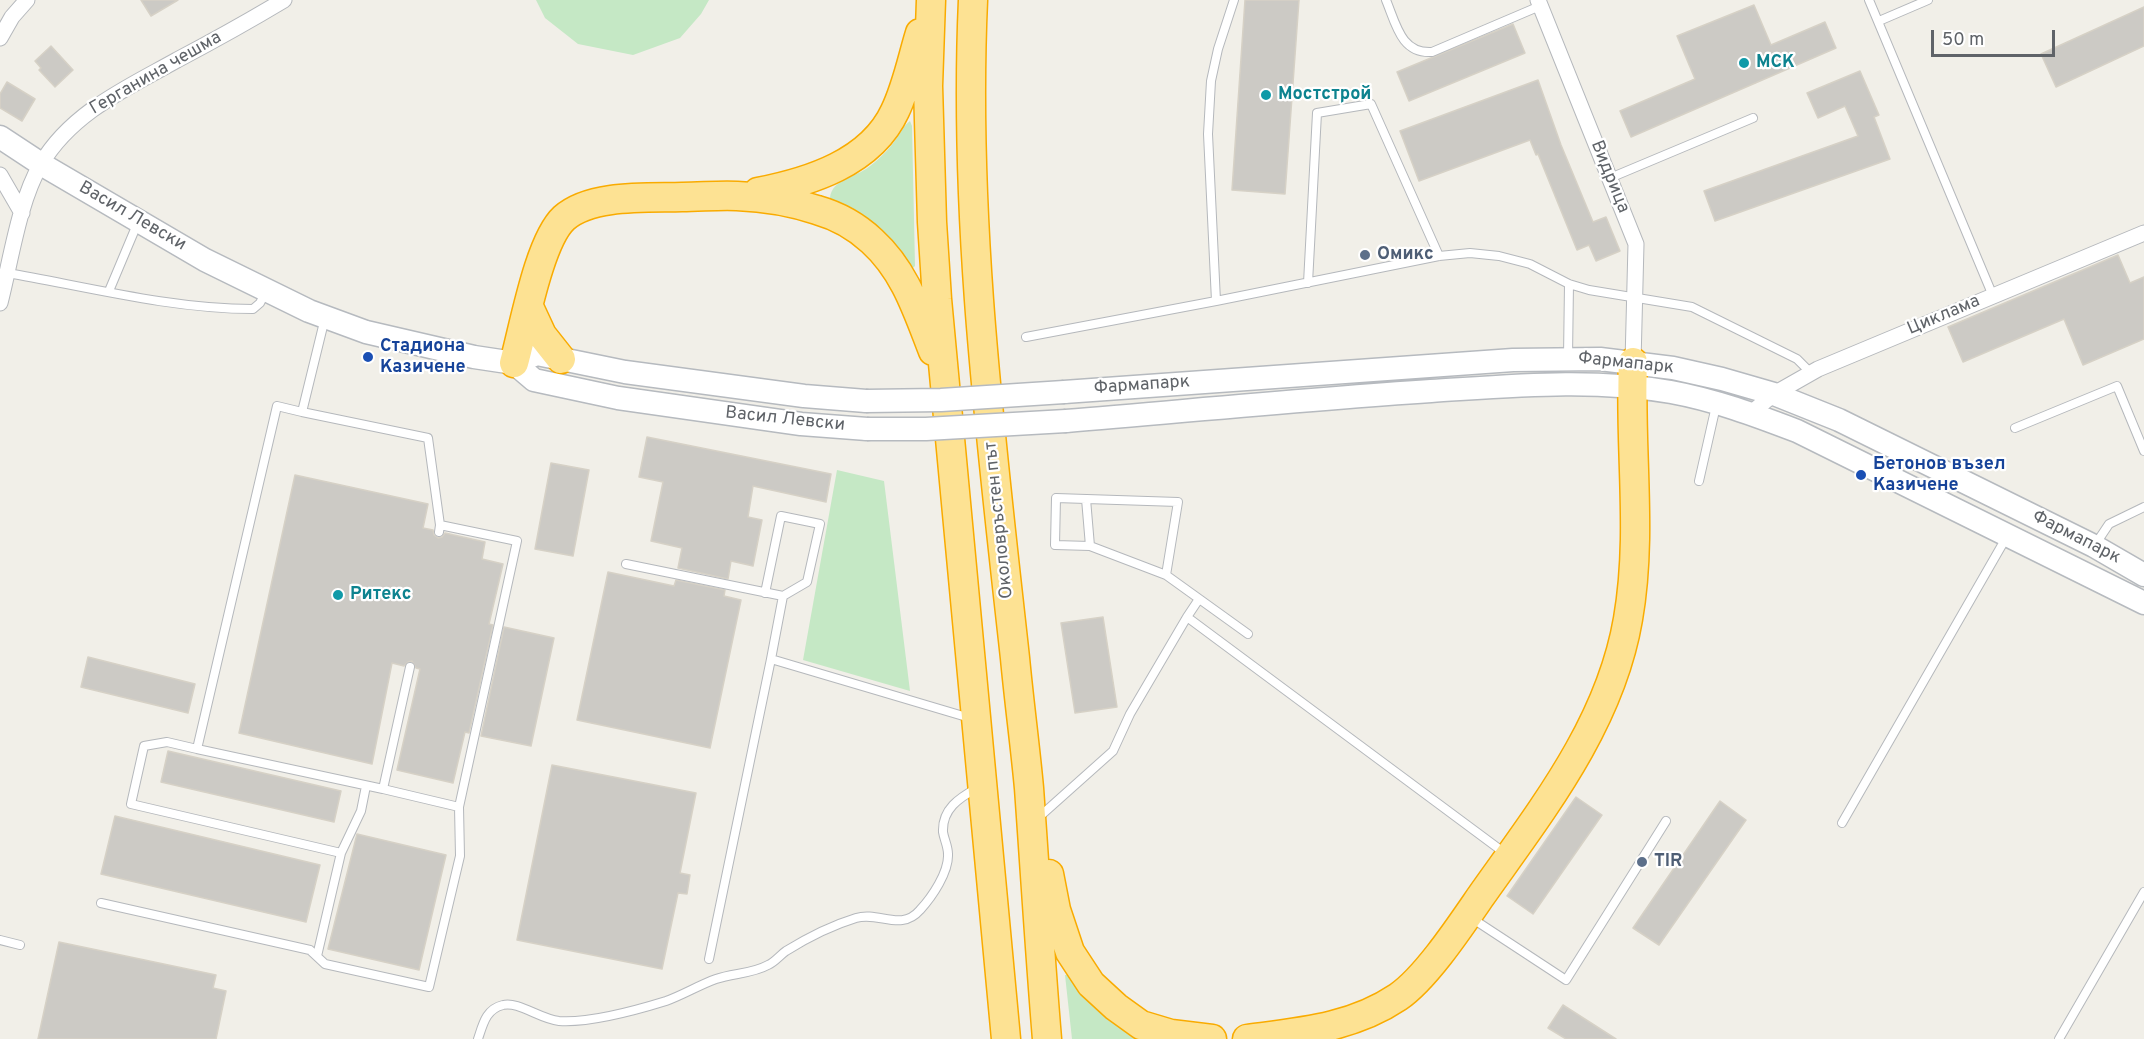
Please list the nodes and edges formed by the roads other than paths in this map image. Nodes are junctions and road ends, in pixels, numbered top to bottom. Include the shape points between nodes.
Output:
1 (27, 0) edge
2 (284, 0) edge
3 (931, 0) edge
4 (973, 0) edge
5 (1234, 0) edge
6 (1386, 0) edge
7 (1869, 0) edge
8 (1928, 0) edge
9 (1539, 3) edge
10 (1879, 21) junction
11 (0, 38) edge
12 (1753, 118) dead end
13 (0, 137) edge
14 (41, 164) junction
15 (0, 175) edge
16 (1610, 178) junction
17 (738, 196) junction
18 (22, 213) junction
19 (138, 221) junction
20 (2144, 233) edge
21 (1439, 256) junction
22 (4, 272) edge
23 (1308, 283) junction
24 (1569, 284) junction
25 (267, 290) junction
26 (109, 291) junction
27 (1993, 296) junction
28 (1636, 297) junction
29 (1216, 301) junction
30 (0, 303) edge
31 (529, 307) junction
32 (325, 318) junction
33 (1026, 337) dead end
34 (1568, 358) junction
35 (561, 359) junction
36 (514, 363) junction
37 (1811, 373) junction
38 (1633, 374) junction
39 (944, 378) junction
40 (1064, 392) joint
41 (1774, 394) junction
42 (1717, 403) junction
43 (302, 412) junction
44 (1751, 413) junction
45 (1065, 421) joint
46 (2015, 428) dead end
47 (2144, 451) edge
48 (1699, 481) dead end
49 (1086, 499) junction
50 (2144, 507) edge
51 (2008, 535) junction
52 (1090, 546) junction
53 (2094, 546) junction
54 (626, 564) dead end
55 (2080, 571) junction
56 (1166, 575) junction
57 (2144, 575) edge
58 (765, 593) junction
59 (783, 596) junction
60 (1199, 599) junction
61 (2144, 603) edge
62 (1187, 617) junction
63 (1248, 634) dead end
64 (771, 659) junction
65 (410, 667) dead end
66 (977, 720) junction
67 (197, 749) junction
68 (983, 785) junction
69 (366, 786) junction
70 (1029, 787) junction
71 (384, 789) junction
72 (459, 807) junction
73 (1038, 818) junction
74 (1666, 821) dead end
75 (1842, 823) dead end
76 (341, 853) junction
77 (1509, 856) junction
78 (2144, 891) edge
79 (101, 903) dead end
80 (1467, 916) junction
81 (0, 940) edge
82 (20, 945) dead end
83 (317, 956) junction
84 (709, 959) dead end
85 (478, 1039) edge
86 (1006, 1039) edge
87 (1047, 1039) edge
88 (1212, 1039) edge
89 (1247, 1039) edge
90 (2059, 1039) edge

1 - 11 street
2 - 14 street, Герганина чешма via 89,111 65,131
3 - 17 highway via 894,113 870,144 845,163 815,177
3 - 39 highway via 931,188
4 - 70 highway, Околовръстен път via 971,152 979,297
5 - 29 lane via 1211,81 1208,134
6 - 9 lane via 1403,40 1421,53 1432,52
7 - 10 lane
8 - 10 lane
9 - 16 street, Видрица
10 - 27 lane
12 - 16 lane
13 - 14 street, Васил Левски
14 - 18 street, Герганина чешма
14 - 19 street, Васил Левски
15 - 18 street
16 - 28 street, Видрица via 1636,244
17 - 31 highway via 640,198 580,207 551,234
17 - 39 highway via 817,210 846,221 872,240 895,264 910,291
18 - 22 street, Герганина чешма
19 - 25 street, Васил Левски
19 - 26 lane
20 - 27 street, Циклама
21 - 23 lane
21 - 23 lane via 1371,104 1317,113
21 - 24 lane via 1499,256 1530,264
22 - 26 lane
22 - 30 street, Герганина чешма
23 - 29 lane
24 - 28 lane
24 - 34 lane
25 - 26 lane via 253,309 192,306
25 - 32 street, Васил Левски
27 - 37 street, Циклама
28 - 37 lane via 1692,307 1797,359
28 - 38 street, Видрица
29 - 33 lane
31 - 35 highway via 542,335
31 - 36 highway
32 - 36 street, Васил Левски via 377,335
32 - 43 lane
34 - 38 street, Фармапарк
34 - 40 street, Фармапарк via 1404,366
35 - 36 street, Васил Левски via 537,354
35 - 40 street, Васил Левски, bridge via 748,389 866,400 941,400
36 - 45 street, Васил Левски, bridge via 534,380 618,398 801,424 926,429
37 - 41 street, Циклама
38 - 41 street, Фармапарк via 1712,376
38 - 42 street, Фармапарк via 1671,392
38 - 45 street, Фармапарк via 1569,384
38 - 77 highway via 1637,521 1628,621 1602,706 1580,750
39 - 66 highway
41 - 44 street, Циклама
41 - 53 street, Фармапарк via 1839,420
42 - 44 street, Фармапарк
42 - 48 lane
43 - 67 lane via 277,406
43 - 72 lane via 428,438 440,528 517,542
44 - 51 street, Фармапарк via 1826,444
46 - 47 lane via 2117,386
49 - 52 lane
49 - 52 lane via 1056,498 1055,545
49 - 56 lane via 1178,502
50 - 53 lane via 2109,524
51 - 55 street, Фармапарк
51 - 75 lane
52 - 56 lane
53 - 55 street
53 - 57 street, Фармапарк
54 - 58 lane
55 - 61 street, Фармапарк
56 - 60 lane
58 - 59 lane
58 - 59 lane via 781,516 820,525 807,582
59 - 64 lane
60 - 62 lane
60 - 63 lane
62 - 73 lane via 1130,714 1113,751
62 - 77 lane
64 - 66 lane
64 - 84 lane
65 - 71 lane
66 - 68 highway
67 - 69 lane
67 - 76 lane via 167,742 144,746 131,804
68 - 85 lane via 960,797 944,816 946,868 919,912 906,920 894,922 869,915 855,919 752,971 716,979 666,1000 586,1020 543,1018 518,1005 506,1004 492,1009
68 - 86 highway
69 - 71 lane
69 - 76 lane via 361,810
70 - 73 highway
70 - 87 highway, Околовръстен път
71 - 72 lane
72 - 83 lane via 460,856 429,987 325,963
73 - 88 highway via 1056,910 1070,952 1091,984 1141,1025 1171,1034
74 - 80 lane via 1566,980
76 - 83 lane
77 - 80 highway
78 - 90 lane
79 - 83 lane via 310,950
80 - 89 highway via 1427,968 1399,996 1360,1018 1318,1029
81 - 82 lane

